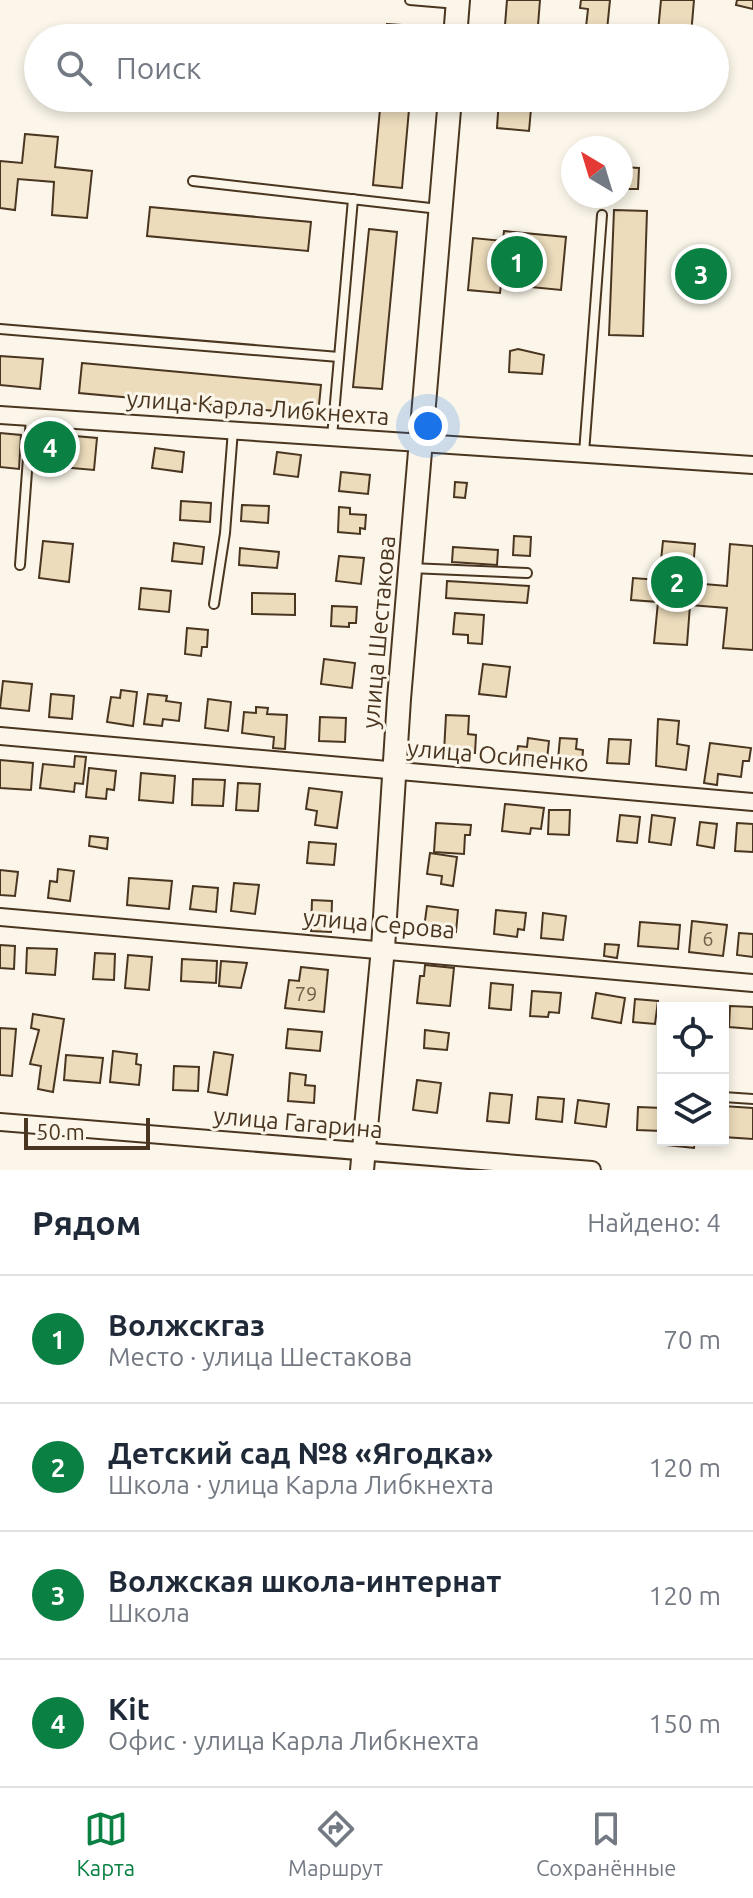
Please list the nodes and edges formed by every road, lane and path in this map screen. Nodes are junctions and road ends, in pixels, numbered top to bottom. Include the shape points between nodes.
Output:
1 (410, 0) edge
2 (458, 2) edge
3 (456, 24) edge
4 (449, 112) edge
5 (193, 181) dead end
6 (353, 199) junction
7 (440, 209) junction
8 (602, 215) dead end
9 (0, 329) edge
10 (339, 357) junction
11 (0, 415) edge
12 (31, 417) junction
13 (233, 430) junction
14 (332, 437) junction
15 (420, 442) junction
16 (584, 454) junction
17 (753, 465) edge
18 (20, 565) dead end
19 (410, 568) junction
20 (527, 573) dead end
21 (214, 604) dead end
22 (0, 736) edge
23 (394, 771) junction
24 (753, 802) edge
25 (0, 917) edge
26 (383, 948) junction
27 (753, 983) edge
28 (729, 1097) edge
29 (753, 1099) edge
30 (0, 1122) edge
31 (363, 1161) edge
32 (592, 1170) edge

1 - 2 lane
2 - 3 main road
4 - 7 main road, улица Шестакова
5 - 6 lane
6 - 7 lane
6 - 10 lane
7 - 15 main road, улица Шестакова
8 - 16 lane
9 - 10 lane
10 - 14 lane
11 - 12 street, улица Карла Либкнехта
12 - 13 street, улица Карла Либкнехта
12 - 18 lane
13 - 14 street, улица Карла Либкнехта
13 - 21 lane
14 - 15 street, улица Карла Либкнехта
15 - 16 street, улица Карла Либкнехта
15 - 19 main road, улица Шестакова
16 - 17 street, улица Карла Либкнехта
19 - 20 lane
19 - 23 main road, улица Шестакова
22 - 23 street, улица Осипенко
23 - 24 street, улица Осипенко
23 - 26 main road, улица Шестакова
25 - 26 street, улица Серова
26 - 27 street, улица Серова
26 - 31 main road, улица Шестакова
28 - 29 lane
30 - 31 street, улица Гагарина
31 - 32 street, улица Гагарина

